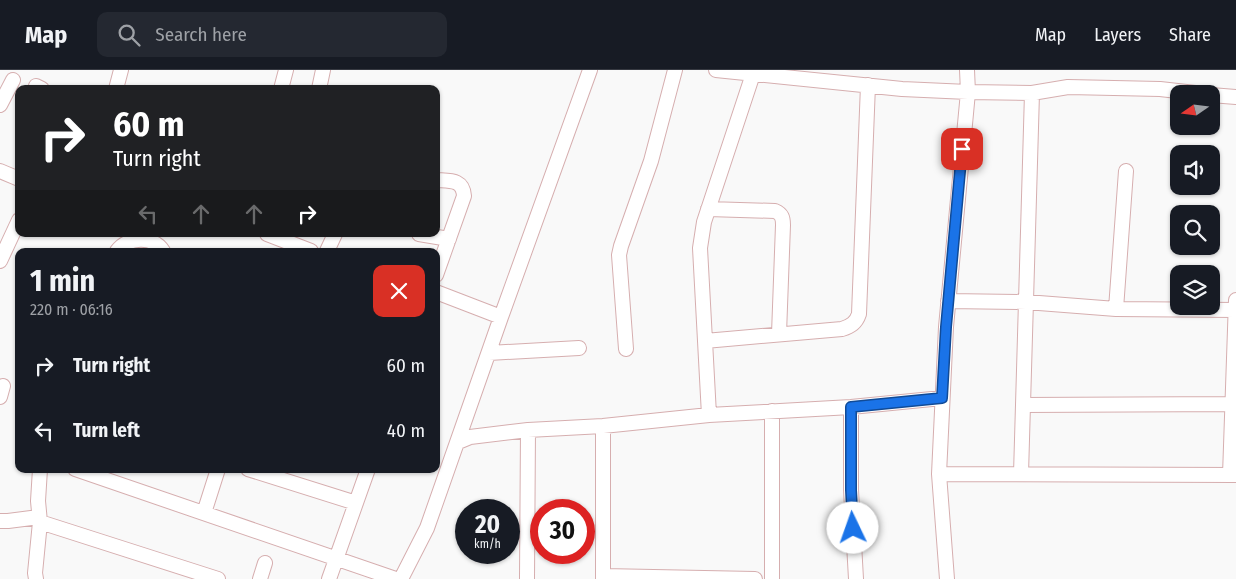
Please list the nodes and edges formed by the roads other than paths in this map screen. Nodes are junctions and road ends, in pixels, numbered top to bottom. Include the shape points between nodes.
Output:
1 (121, 70) edge
2 (286, 70) edge
3 (323, 70) edge
4 (590, 70) edge
5 (675, 70) edge
6 (716, 70) edge
7 (967, 70) edge
8 (771, 73) edge
9 (753, 74) junction
10 (13, 80) dead end
11 (117, 85) edge
12 (282, 85) edge
13 (320, 85) edge
14 (868, 85) junction
15 (1170, 89) edge
16 (968, 92) junction
17 (1032, 93) junction
18 (1220, 95) edge
19 (1236, 97) edge
20 (0, 105) edge
21 (0, 171) edge
22 (1126, 171) dead end
23 (15, 177) edge
24 (440, 180) edge
25 (708, 209) junction
26 (15, 229) edge
27 (275, 237) edge
28 (437, 237) edge
29 (449, 239) junction
30 (120, 248) edge
31 (161, 248) edge
32 (303, 248) edge
33 (0, 261) edge
34 (440, 264) edge
35 (440, 294) edge
36 (1236, 300) edge
37 (948, 301) junction
38 (1026, 302) junction
39 (1116, 309) junction
40 (1236, 310) edge
41 (501, 317) junction
42 (779, 334) junction
43 (706, 341) junction
44 (579, 348) dead end
45 (626, 349) dead end
46 (489, 353) junction
47 (942, 398) junction
48 (1234, 404) edge
49 (1023, 405) junction
50 (851, 407) junction
51 (772, 411) junction
52 (709, 415) junction
53 (603, 426) junction
54 (528, 430) junction
55 (468, 439) junction
56 (40, 473) edge
57 (87, 473) edge
58 (217, 473) edge
59 (261, 473) edge
60 (367, 473) edge
61 (939, 474) junction
62 (1021, 474) junction
63 (1233, 475) edge
64 (356, 503) junction
65 (204, 513) junction
66 (40, 520) junction
67 (0, 521) edge
68 (336, 558) junction
69 (265, 564) dead end
70 (603, 578) edge
71 (35, 579) edge
72 (218, 579) edge
73 (260, 579) edge
74 (329, 579) edge
75 (396, 579) edge
76 (402, 579) edge
77 (528, 579) edge
78 (755, 579) edge
79 (772, 579) edge
80 (856, 579) edge
81 (946, 579) edge

1 - 11 street
2 - 12 street
3 - 13 street
4 - 41 street
5 - 45 street via 651,161 620,246
6 - 9 street
7 - 16 street
8 - 9 street
8 - 14 street
9 - 25 street
10 - 20 street
14 - 16 street
14 - 42 street via 857,320 842,329
15 - 17 street via 1068,87
16 - 17 street
16 - 37 street
17 - 38 street
18 - 19 street
21 - 23 street
22 - 39 street
24 - 29 street via 460,184 464,196
25 - 42 street via 775,211 781,214
25 - 43 street via 700,248
26 - 33 street
27 - 32 street
28 - 29 street
29 - 34 street
30 - 31 street via 137,239
35 - 41 street
36 - 40 street
37 - 38 street
37 - 47 street
38 - 39 street
38 - 49 street
39 - 40 street
40 - 48 street
41 - 46 street
42 - 43 street
43 - 52 street
44 - 46 street
46 - 55 street
47 - 50 street
47 - 61 street
48 - 49 street
48 - 63 street
49 - 62 street
50 - 51 street
50 - 80 street
51 - 52 street
51 - 79 street
52 - 53 street
53 - 54 street
53 - 70 street
54 - 55 street
54 - 77 street
55 - 76 street
56 - 66 street
57 - 65 street
58 - 65 street
59 - 64 street
60 - 64 street
61 - 62 street
61 - 81 street
62 - 63 street
64 - 68 street
65 - 68 street
66 - 67 street
66 - 71 street
66 - 72 street
68 - 74 street
68 - 75 street
69 - 73 street
70 - 78 street

